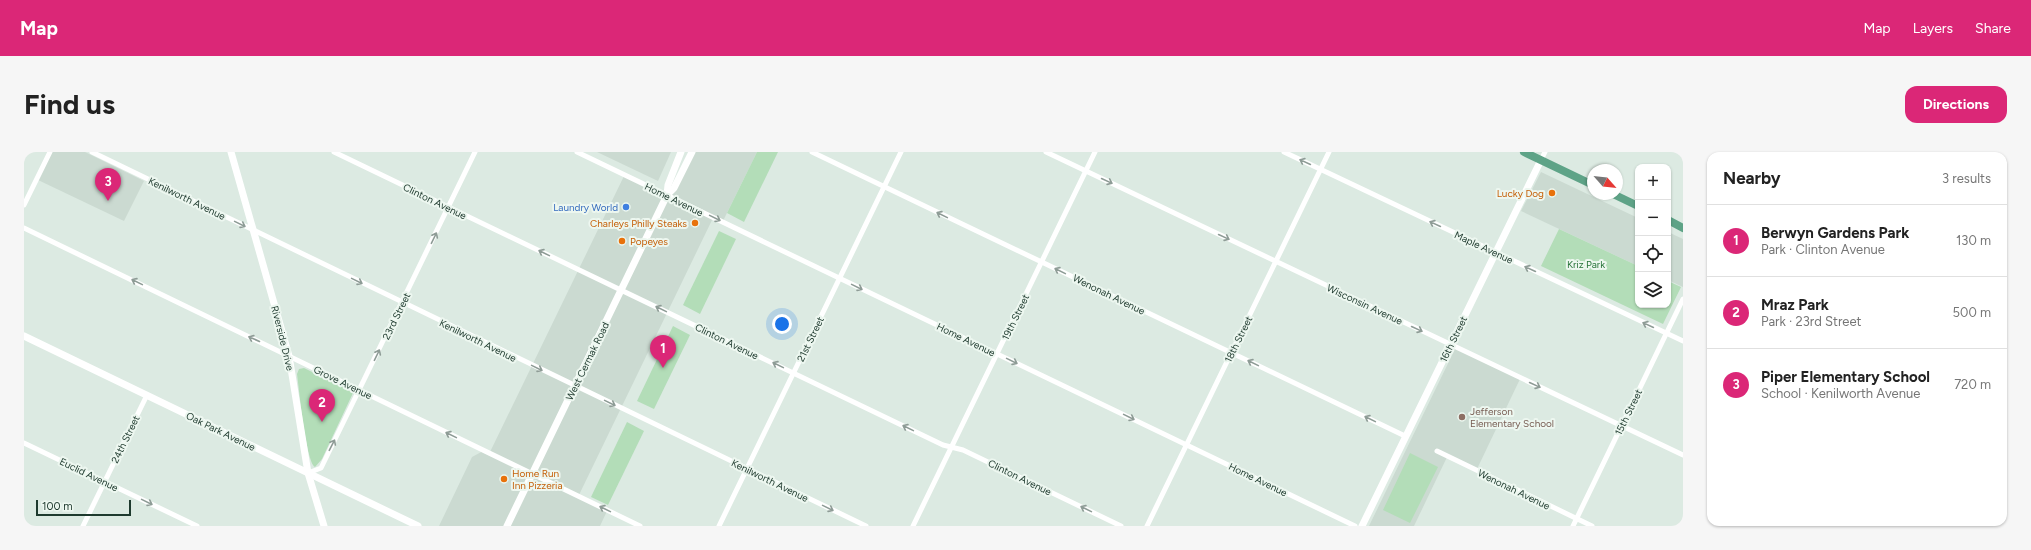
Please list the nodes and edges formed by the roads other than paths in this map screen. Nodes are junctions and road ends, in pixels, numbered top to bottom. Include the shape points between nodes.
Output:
1 (50, 152) edge
2 (92, 152) edge
3 (231, 152) edge
4 (334, 152) edge
5 (475, 152) edge
6 (577, 152) edge
7 (681, 152) edge
8 (692, 152) edge
9 (812, 152) edge
10 (901, 152) edge
11 (1046, 152) edge
12 (1095, 152) edge
13 (1284, 152) edge
14 (1329, 152) edge
15 (1524, 152) edge
16 (1545, 152) edge
17 (1541, 160) junction
18 (1320, 169) junction
19 (1086, 171) junction
20 (1587, 182) edge
21 (884, 186) junction
22 (667, 195) junction
23 (1623, 199) edge
24 (24, 205) edge
25 (1635, 205) edge
26 (449, 207) junction
27 (1671, 222) edge
28 (24, 228) edge
29 (1683, 228) edge
30 (254, 231) junction
31 (1495, 252) junction
32 (1276, 261) junction
33 (1042, 262) junction
34 (840, 278) junction
35 (621, 290) junction
36 (1683, 299) edge
37 (402, 303) junction
38 (1666, 333) junction
39 (24, 336) edge
40 (1683, 341) edge
41 (1450, 344) junction
42 (1232, 353) junction
43 (997, 354) junction
44 (289, 356) junction
45 (794, 373) junction
46 (575, 386) junction
47 (360, 390) junction
48 (147, 395) junction
49 (1621, 426) junction
50 (1405, 436) junction
51 (24, 443) edge
52 (1187, 445) junction
53 (952, 447) junction
54 (1437, 451) dead end
55 (1683, 455) edge
56 (747, 469) junction
57 (308, 473) junction
58 (532, 474) junction
59 (105, 482) junction
60 (1577, 518) junction
61 (83, 526) edge
62 (197, 526) edge
63 (324, 526) edge
64 (418, 526) edge
65 (507, 526) edge
66 (640, 526) edge
67 (720, 526) edge
68 (866, 526) edge
69 (914, 526) edge
70 (1121, 526) edge
71 (1147, 526) edge
72 (1355, 526) edge
73 (1362, 526) edge
74 (1573, 526) edge
75 (1592, 526) edge

1 - 24 street
2 -> 30 street, Kenilworth Avenue
3 - 30 street, Riverside Drive
4 - 26 street, Clinton Avenue
5 - 26 street, 23rd Street
6 - 22 street, Home Avenue
7 - 22 street, West Cermak Road via 668,185
8 - 22 street, West Cermak Road via 674,188
9 - 21 street, Wenonah Avenue
10 - 21 street, 21st Street
11 - 19 street, Wisconsin Avenue
12 - 19 street, 19th Street
18 -> 13 street, Maple Avenue
14 - 18 street, 18th Street
15 - 17 main road
16 - 17 street, 16th Street
17 - 20 main road
17 - 31 street, 16th Street
31 -> 18 street, Maple Avenue
18 - 32 street, 18th Street
19 -> 32 street, Wisconsin Avenue
19 - 33 street, 19th Street
33 -> 21 street, Wenonah Avenue
21 - 34 street, 21st Street
22 -> 34 street, Home Avenue
22 - 35 street, West Cermak Road
23 - 25 main road
35 -> 26 street, Clinton Avenue
37 -> 26 street, 23rd Street
27 - 29 main road
44 -> 28 street, Grove Avenue
30 -> 37 street, Kenilworth Avenue
30 - 44 street, Riverside Drive
38 -> 31 street, Maple Avenue
31 - 41 street, 16th Street
32 -> 41 street, Wisconsin Avenue
32 - 42 street, 18th Street
42 -> 33 street, Wenonah Avenue
33 - 43 street, 19th Street
34 -> 43 street, Home Avenue
34 - 45 street, 21st Street
45 -> 35 street, Clinton Avenue
35 - 46 street, West Cermak Road
36 - 38 street, 15th Street
37 -> 46 street, Kenilworth Avenue
47 -> 37 street, 23rd Street
38 - 40 street, Maple Avenue
38 - 49 street, 15th Street
39 - 48 street, Oak Park Avenue
41 -> 49 street, Wisconsin Avenue
41 - 50 street, 16th Street
50 -> 42 street, Wenonah Avenue
42 - 52 street, 18th Street
43 -> 52 street, Home Avenue
43 - 53 street, 19th Street
44 - 47 street, Grove Avenue
44 - 57 street, Riverside Drive
53 -> 45 street, Clinton Avenue
45 - 56 street, 21st Street
46 -> 56 street, Kenilworth Avenue
46 - 58 street, West Cermak Road
57 -> 47 street, 23rd Street via 321,468
58 -> 47 street, Grove Avenue
48 - 57 street, Oak Park Avenue
48 - 59 street, 24th Street
49 - 55 street, Wisconsin Avenue
49 - 60 street, 15th Street
50 - 73 street, 16th Street
51 - 59 street, Euclid Avenue
52 - 71 street, 18th Street
52 - 72 street, Home Avenue
53 - 69 street, 19th Street
70 -> 53 street, Clinton Avenue via 962,449
54 - 60 street, Wenonah Avenue
56 - 67 street, 21st Street
56 -> 68 street, Kenilworth Avenue
57 - 63 street, Riverside Drive
57 - 64 street, Oak Park Avenue
58 - 65 street, West Cermak Road
66 -> 58 street, Grove Avenue
59 - 61 street, 24th Street
59 -> 62 street, Euclid Avenue
60 - 74 street, 15th Street
60 - 75 street, Wenonah Avenue

